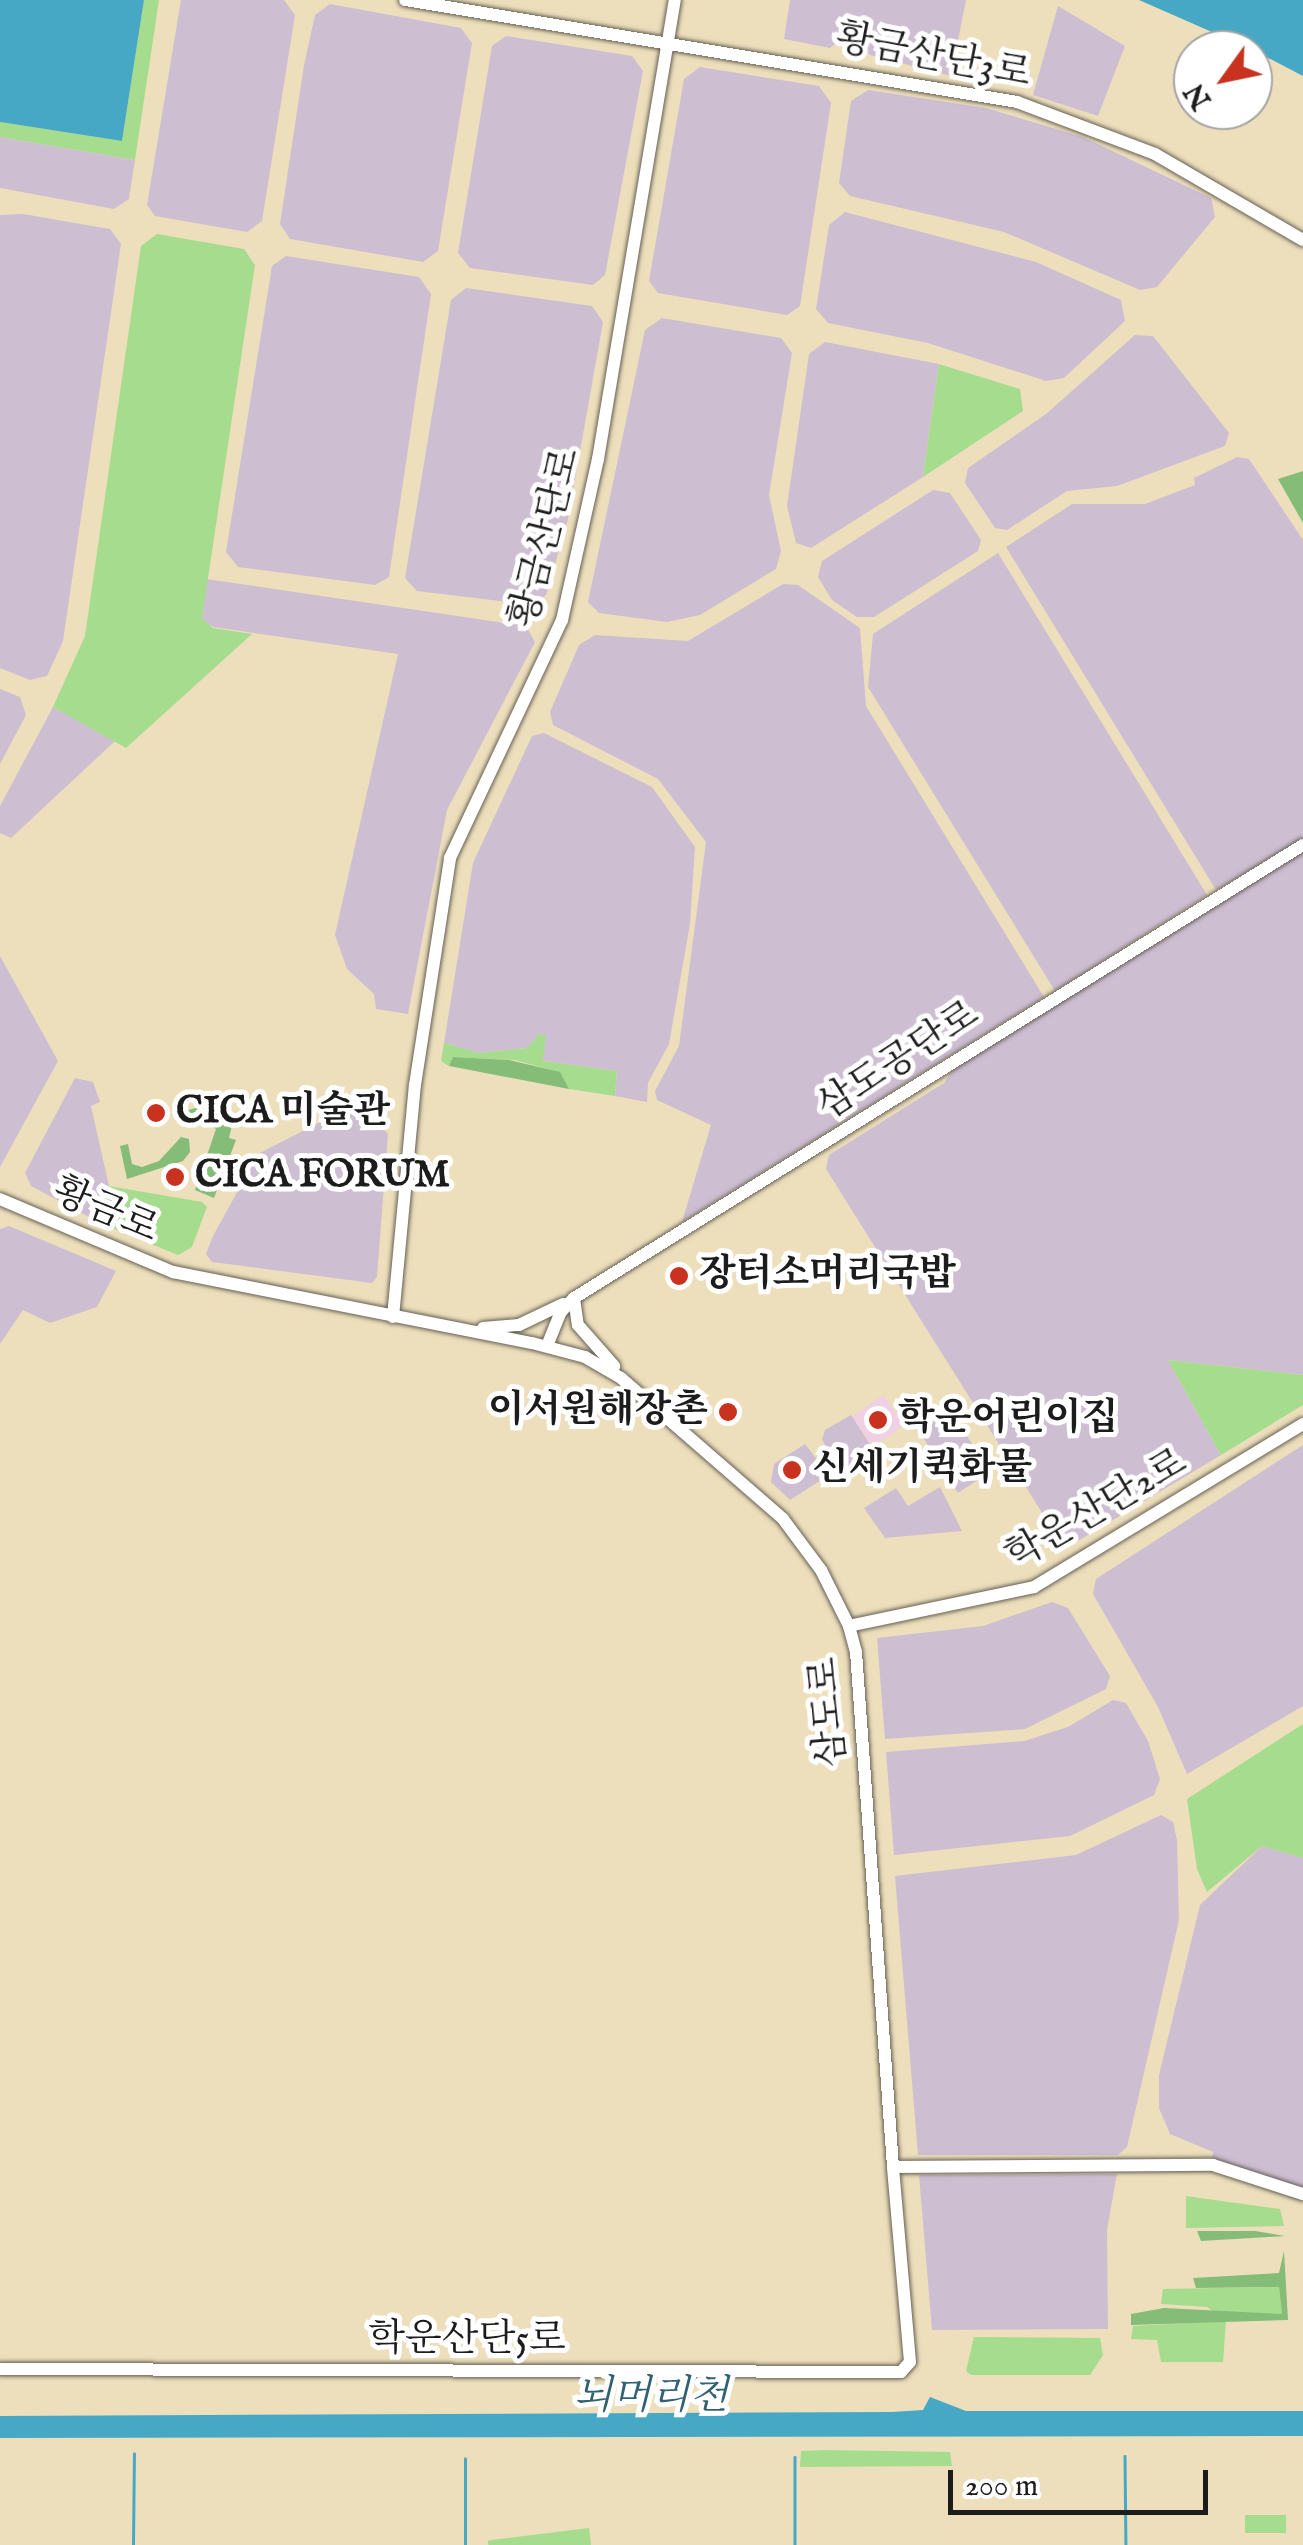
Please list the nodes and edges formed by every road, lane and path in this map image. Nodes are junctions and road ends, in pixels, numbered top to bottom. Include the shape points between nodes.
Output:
1 (405, 0) edge
2 (675, 0) edge
3 (668, 42) junction
4 (1303, 240) edge
5 (1303, 844) edge
6 (0, 1199) edge
7 (188, 1276) joint
8 (574, 1298) junction
9 (393, 1316) junction
10 (467, 1329) junction
11 (547, 1346) junction
12 (639, 1393) junction
13 (1303, 1424) edge
14 (849, 1626) junction
15 (894, 2167) junction
16 (1303, 2194) edge
17 (908, 2344) joint
18 (0, 2369) edge

1 - 3 street, 황금산단3로
2 - 3 street, 황금산단로
3 - 4 street, 황금산단3로 via 1017,102 1155,154
3 - 9 street, 황금산단로 via 598,459 562,620 538,682 456,842 417,1070
5 - 8 street, 삼도공단로
6 - 7 street, 황금로
7 - 9 street, 삼도로
8 - 10 street via 520,1325
8 - 11 street, 삼도공단로
8 - 12 street via 580,1329
9 - 10 street, 삼도로
10 - 11 street, 삼도로
11 - 12 street, 삼도로 via 597,1362
12 - 14 street, 삼도로 via 782,1519 821,1570
13 - 14 street, 학운산단2로 via 1034,1587
14 - 15 street, 삼도로 via 860,1691
15 - 16 street via 1213,2165
15 - 17 street, 삼도로
17 - 18 street, 학운산단5로 via 910,2362 901,2372

